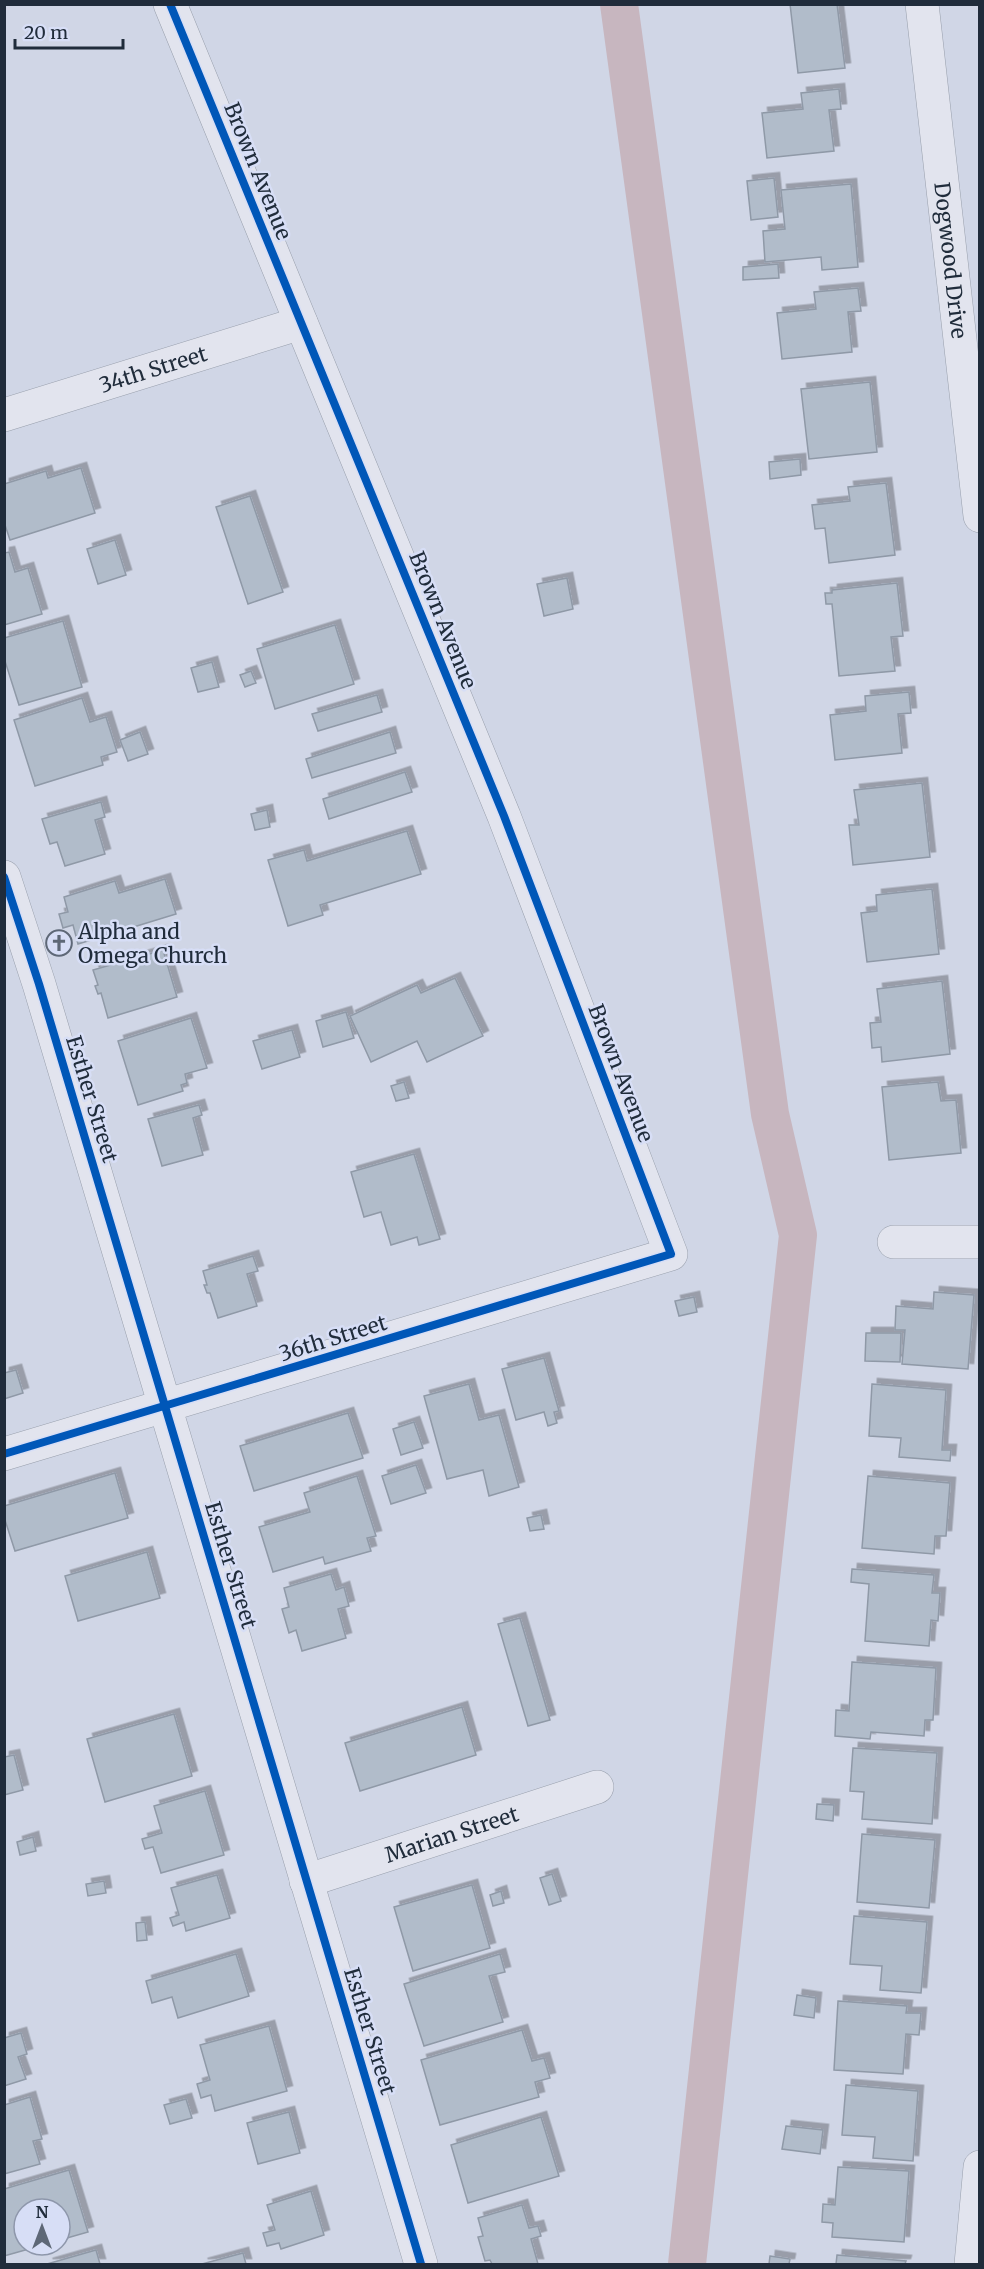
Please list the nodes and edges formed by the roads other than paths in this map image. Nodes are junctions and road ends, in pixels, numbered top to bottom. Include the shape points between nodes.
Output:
1 (170, 4) edge
2 (922, 4) edge
3 (302, 323) junction
4 (4, 415) edge
5 (980, 516) edge
6 (4, 877) edge
7 (894, 1242) dead end
8 (980, 1242) edge
9 (671, 1254) joint
10 (165, 1408) junction
11 (4, 1454) edge
12 (597, 1787) dead end
13 (306, 1881) junction
14 (980, 2167) edge
15 (421, 2265) edge
16 (971, 2265) edge

1 - 3 street, Brown Avenue
2 - 5 street, Dogwood Drive
3 - 4 street, 34th Street
3 - 9 street, Brown Avenue via 504,816
6 - 10 street, Esther Street
7 - 8 street
9 - 10 street, 36th Street
10 - 11 street, 36th Street
10 - 13 street, Esther Street
12 - 13 street, Marian Street
13 - 15 street, Esther Street
14 - 16 street

